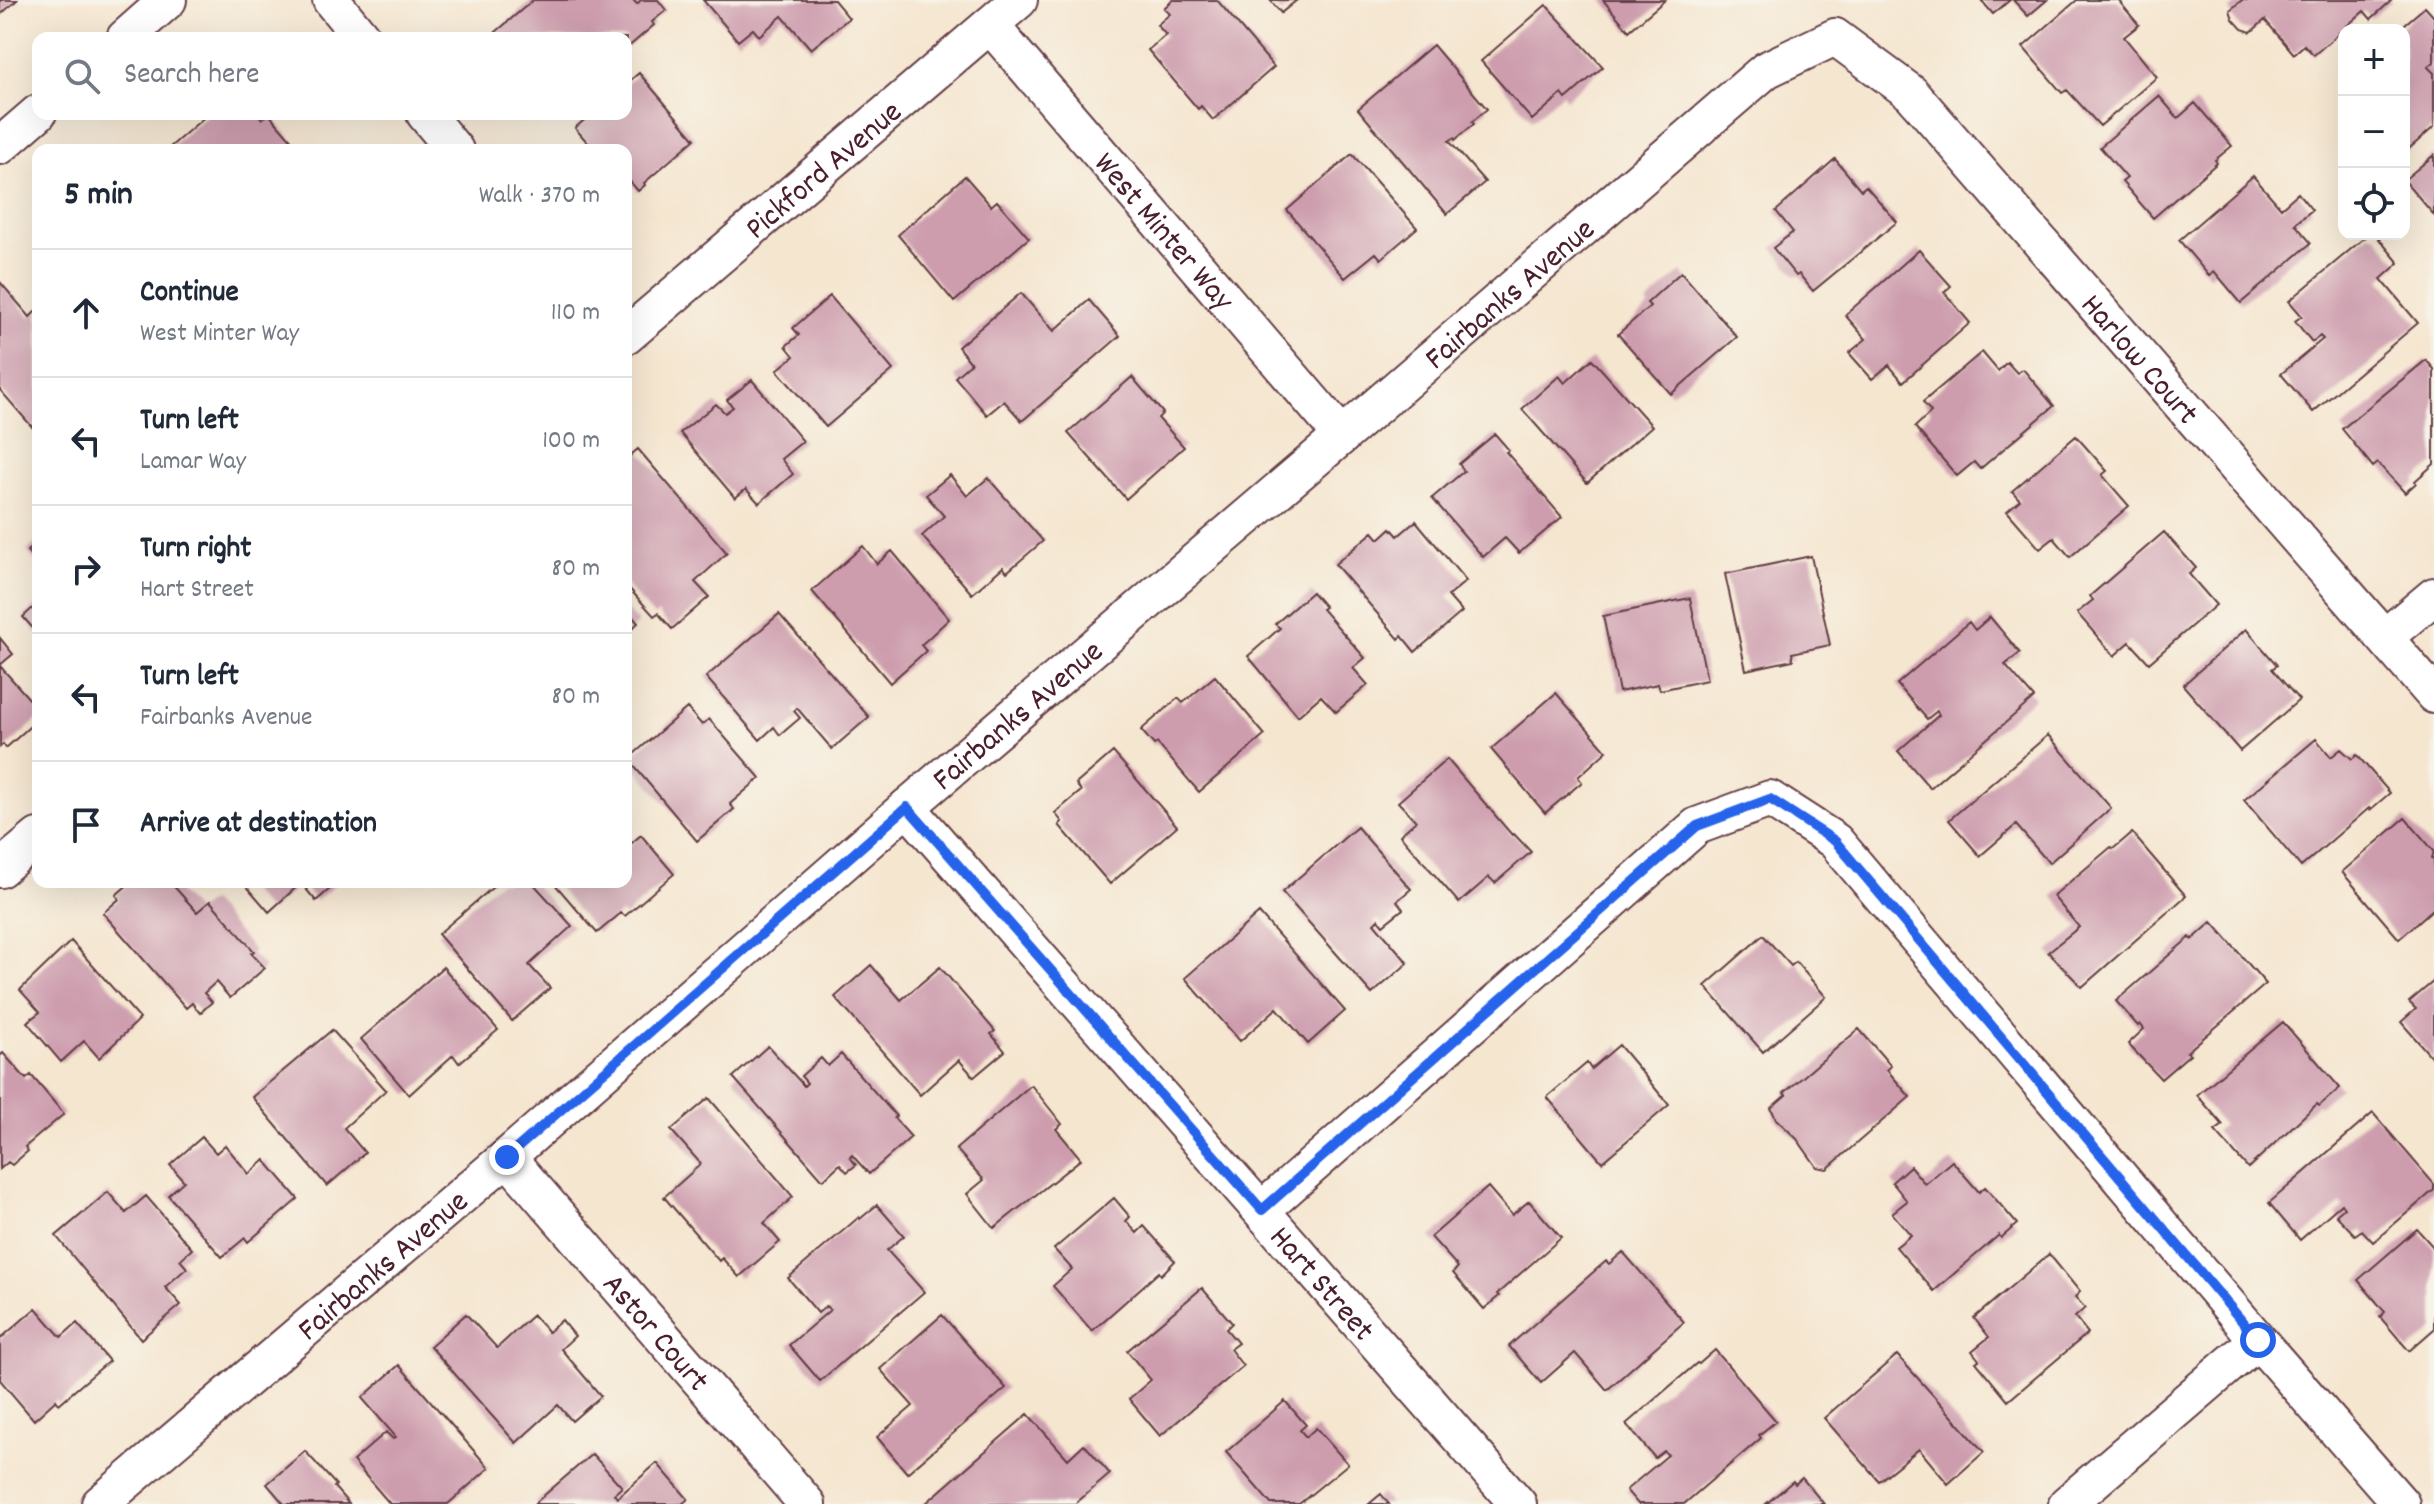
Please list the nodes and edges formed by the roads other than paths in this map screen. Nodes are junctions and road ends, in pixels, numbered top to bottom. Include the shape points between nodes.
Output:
1 (168, 0) edge
2 (331, 0) edge
3 (1019, 0) edge
4 (990, 25) junction
5 (132, 32) edge
6 (357, 32) edge
7 (1835, 37) joint
8 (32, 118) edge
9 (430, 120) edge
10 (450, 144) edge
11 (0, 146) edge
12 (632, 331) edge
13 (1342, 436) junction
14 (2434, 596) edge
15 (2385, 637) junction
16 (2434, 695) edge
17 (907, 807) junction
18 (32, 842) edge
19 (0, 869) edge
20 (507, 1157) junction
21 (1262, 1210) junction
22 (2258, 1340) junction
23 (100, 1504) edge
24 (807, 1504) edge
25 (1518, 1504) edge
26 (2067, 1504) edge
27 (2401, 1504) edge

1 - 5 street
2 - 6 street
3 - 4 street, Pickford Avenue
4 - 12 street, Pickford Avenue
4 - 13 street, West Minter Way
7 - 13 street, Fairbanks Avenue via 1766,70
7 - 15 street, Harlow Court via 1911,93
8 - 11 street
9 - 10 street
13 - 17 street, Fairbanks Avenue
14 - 15 street
15 - 16 street, Harlow Court
17 - 20 street, Fairbanks Avenue
17 - 21 street, Hart Street
18 - 19 street
20 - 23 street, Fairbanks Avenue
20 - 24 street, Astor Court
21 - 22 street via 1697,826 1770,799 1835,841
21 - 25 street, Hart Street
22 - 26 street
22 - 27 street

